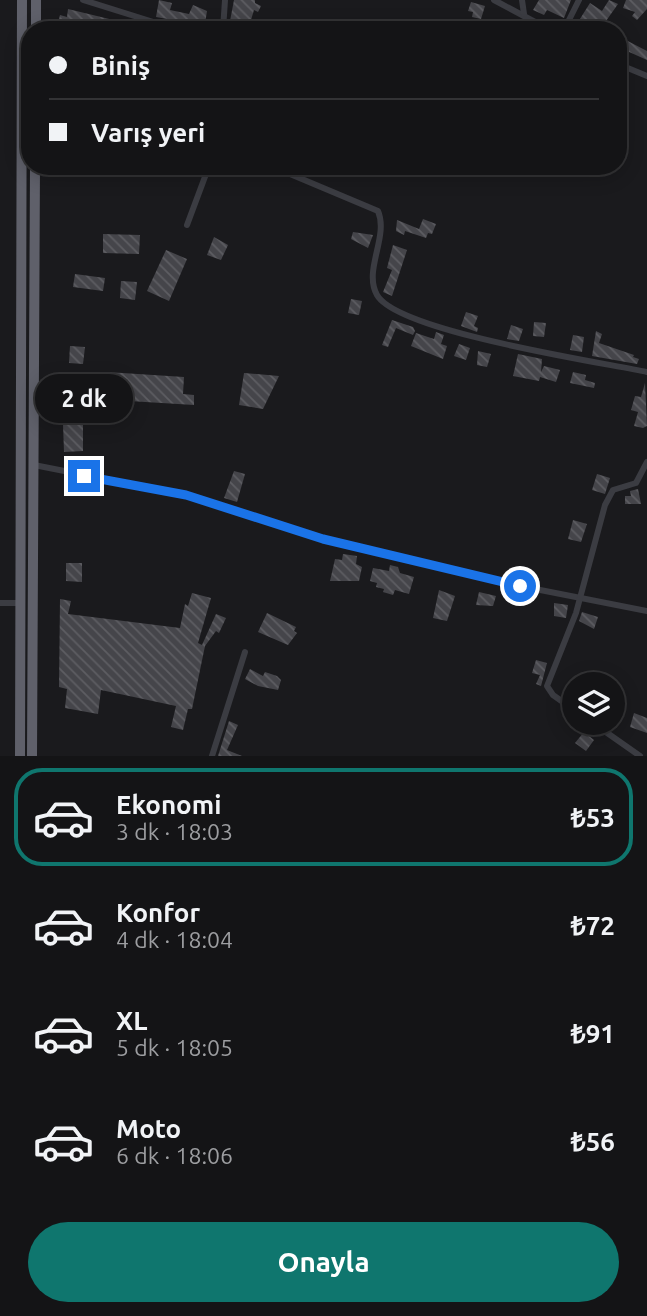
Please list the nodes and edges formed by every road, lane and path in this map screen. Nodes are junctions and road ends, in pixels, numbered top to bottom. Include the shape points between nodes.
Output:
1 (22, 0) edge
2 (36, 0) edge
3 (83, 0) edge
4 (225, 0) edge
5 (494, 0) edge
6 (522, 0) edge
7 (579, 0) edge
8 (524, 14) junction
9 (22, 21) edge
10 (36, 21) edge
11 (145, 21) edge
12 (224, 21) edge
13 (535, 21) edge
14 (568, 21) edge
15 (627, 68) edge
16 (647, 76) edge
17 (21, 175) edge
18 (35, 175) edge
19 (206, 175) edge
20 (292, 175) edge
21 (187, 225) dead end
22 (647, 372) edge
23 (647, 462) edge
24 (34, 465) junction
25 (580, 598) junction
26 (0, 603) edge
27 (20, 603) junction
28 (647, 611) edge
29 (244, 652) dead end
30 (562, 701) edge
31 (610, 735) edge
32 (20, 756) edge
33 (32, 756) edge
34 (212, 756) edge
35 (640, 756) edge

1 - 9 highway
2 - 10 highway
3 - 11 street
4 - 12 street
5 - 8 street
6 - 8 street
7 - 14 street
8 - 13 street
15 - 16 street
17 - 27 highway
18 - 24 highway
19 - 21 street
20 - 22 street via 378,211 382,221 374,274 375,293 382,302 411,318 478,337
23 - 25 street via 636,483 613,491 605,505
24 - 25 street via 186,495 323,539
24 - 33 highway
25 - 28 street
25 - 30 street via 547,686
26 - 27 street
27 - 32 highway
29 - 34 street
31 - 35 street

